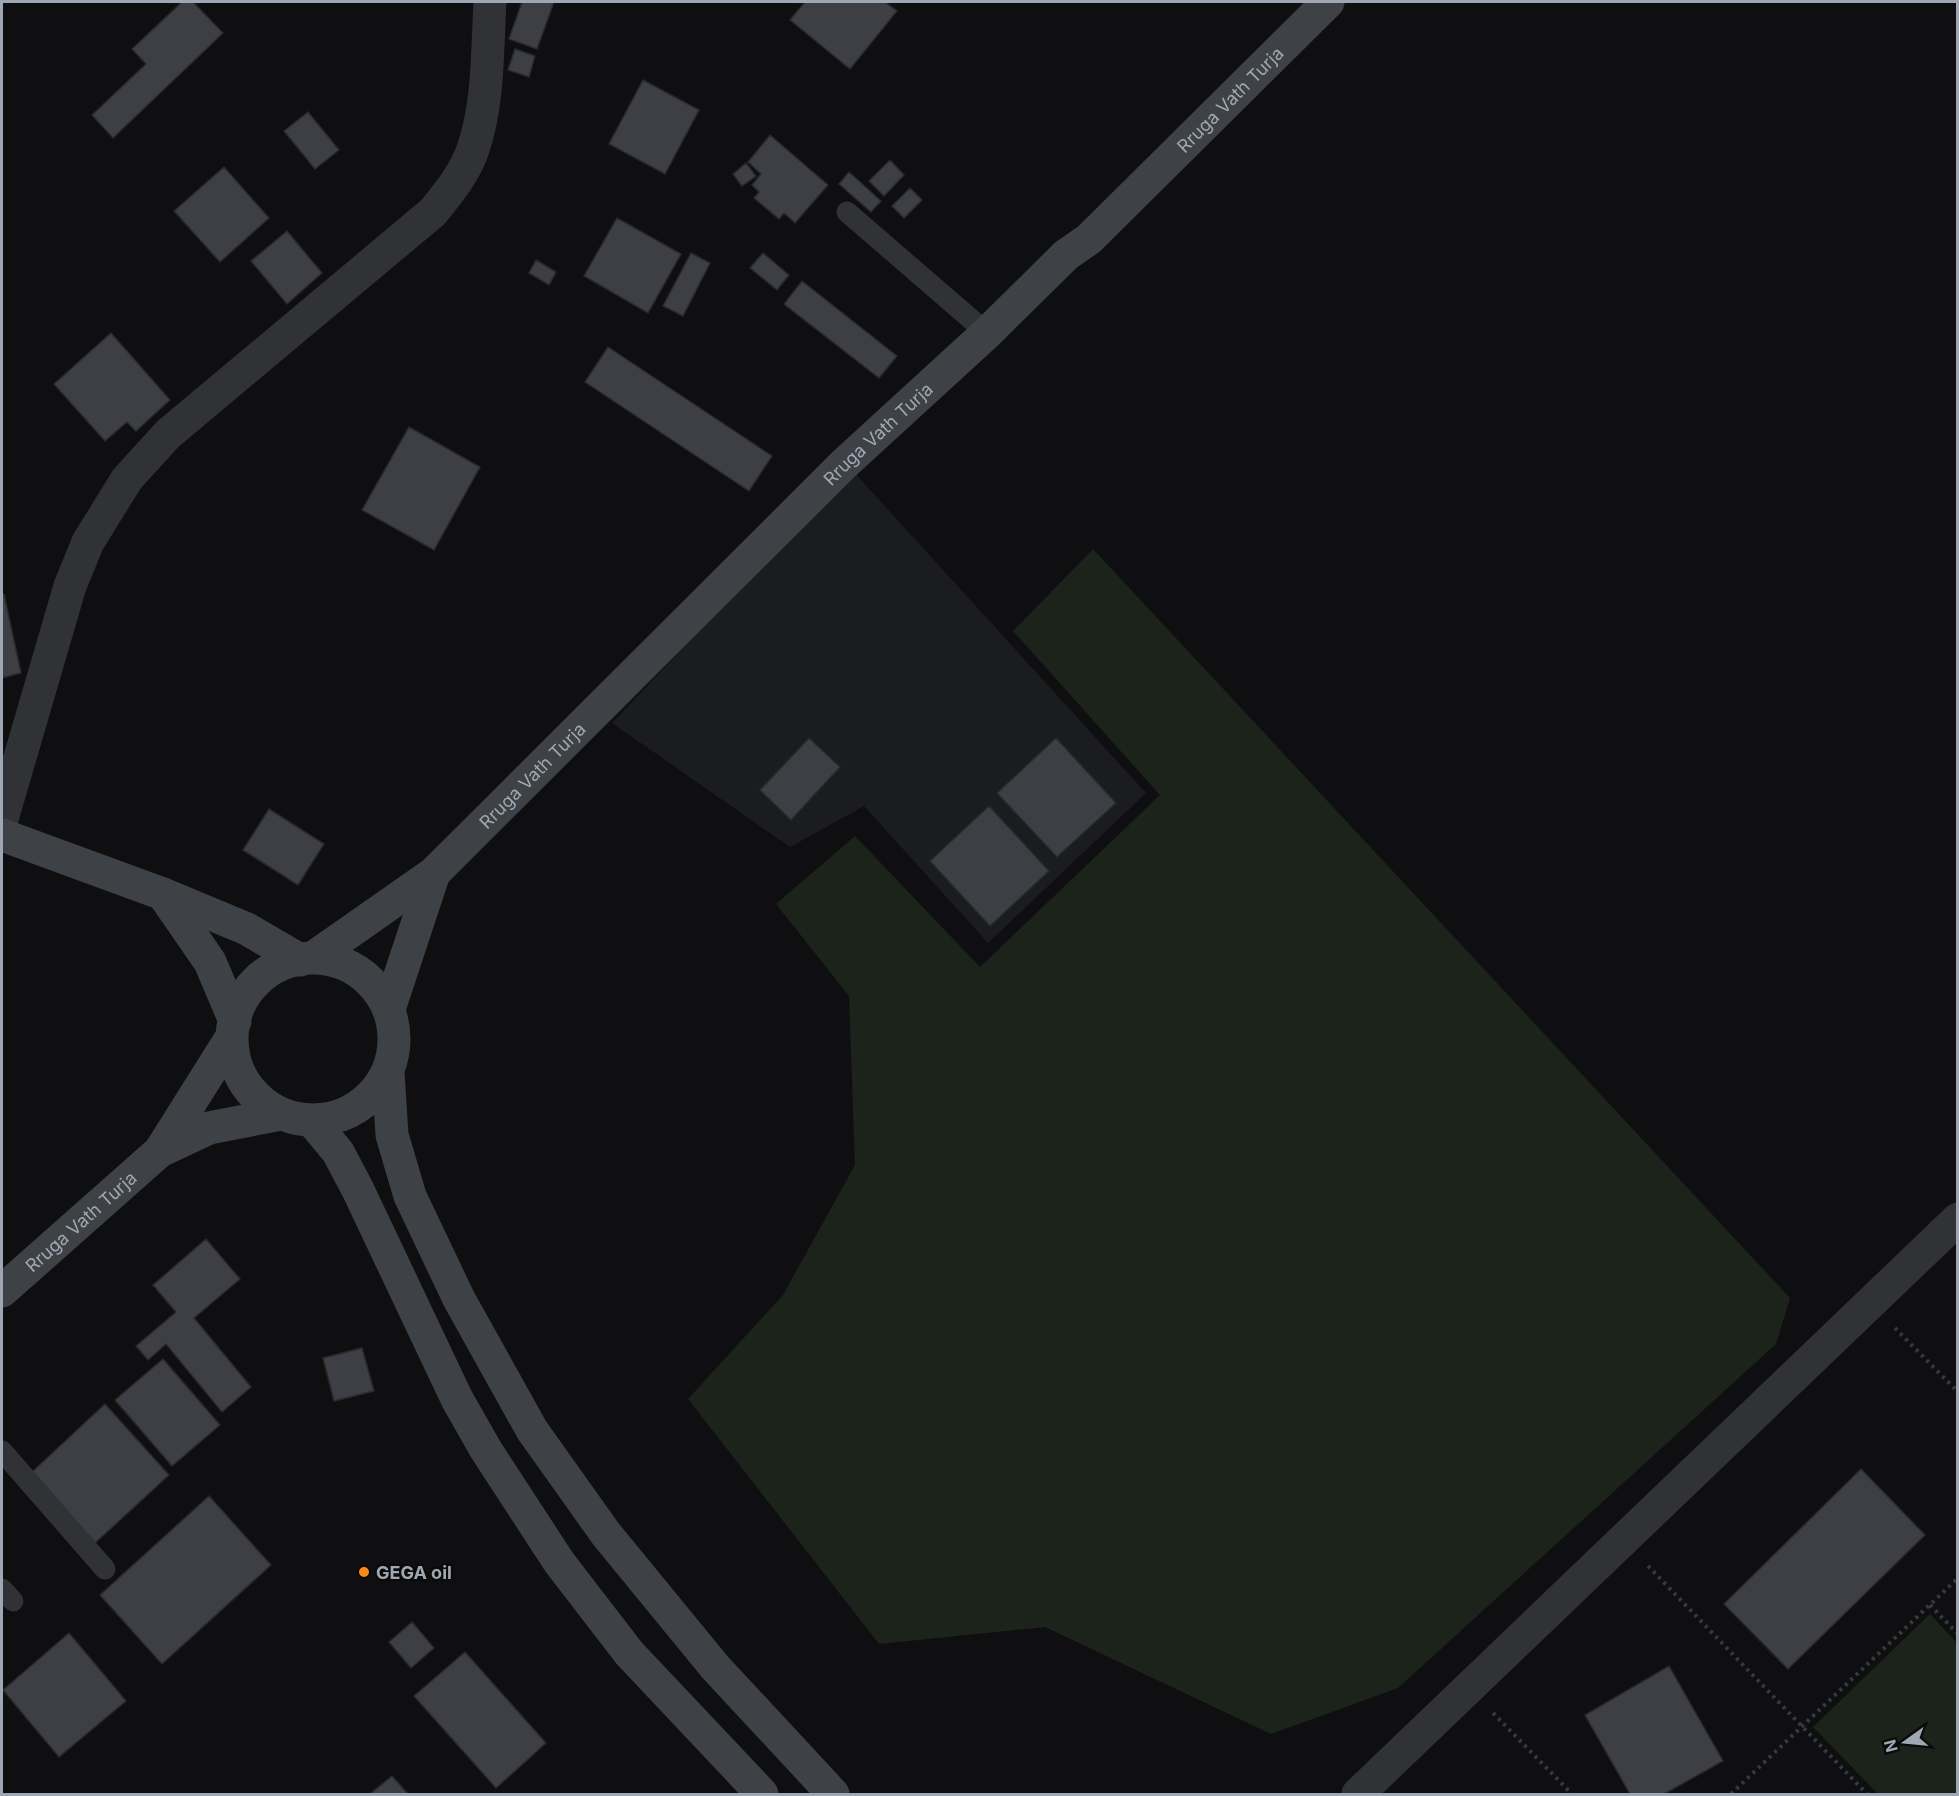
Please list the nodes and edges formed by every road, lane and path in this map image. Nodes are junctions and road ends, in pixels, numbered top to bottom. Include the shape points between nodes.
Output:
1 (490, 2) edge
2 (1328, 2) edge
3 (847, 212) dead end
4 (987, 333) junction
5 (2, 819) edge
6 (2, 836) edge
7 (434, 873) junction
8 (163, 894) junction
9 (307, 959) junction
10 (389, 1009) junction
11 (233, 1029) junction
12 (388, 1072) junction
13 (296, 1118) junction
14 (160, 1150) junction
15 (1958, 1219) edge
16 (2, 1291) edge
17 (1871, 1303) junction
18 (1958, 1392) edge
19 (2, 1451) edge
20 (1623, 1540) junction
21 (105, 1569) dead end
22 (1958, 1578) edge
23 (1930, 1605) junction
24 (1958, 1634) edge
25 (1469, 1689) junction
26 (1802, 1727) junction
27 (762, 1794) edge
28 (833, 1794) edge
29 (1358, 1794) edge
30 (1572, 1794) edge
31 (1731, 1794) edge
32 (1867, 1794) edge

1 - 5 street via 483,108 473,150 458,181 433,212 168,434 127,478 106,509 70,586
2 - 4 street, Rruga Vath Turja via 1089,239 1066,255
3 - 4 lane
4 - 7 street, Rruga Vath Turja via 844,464
6 - 8 street
7 - 9 street, Rruga Vath Turja
7 - 10 street, Rruga Vath Turja
8 - 9 street
8 - 11 street via 210,962
9 - 10 street, Rruga Vath Turja via 345,964 371,983
9 - 11 street, Rruga Vath Turja via 283,963 256,981 238,1007
10 - 12 street, Rruga Vath Turja via 395,1041
11 - 13 street via 237,1069 254,1096
11 - 14 street, Rruga Vath Turja
12 - 13 street, Rruga Vath Turja via 370,1098 343,1116
12 - 28 street via 392,1135 411,1196 459,1299 532,1430 606,1534 715,1667
13 - 14 street, Rruga Vath Turja via 209,1128
13 - 27 street via 338,1152 457,1399 547,1544 629,1653
14 - 16 street, Rruga Vath Turja
15 - 17 street
17 - 18 path
17 - 20 street
19 - 21 lane
20 - 25 street
20 - 26 path
22 - 23 path
23 - 24 path
23 - 26 path
25 - 29 street
25 - 30 path
26 - 31 path
26 - 32 path

